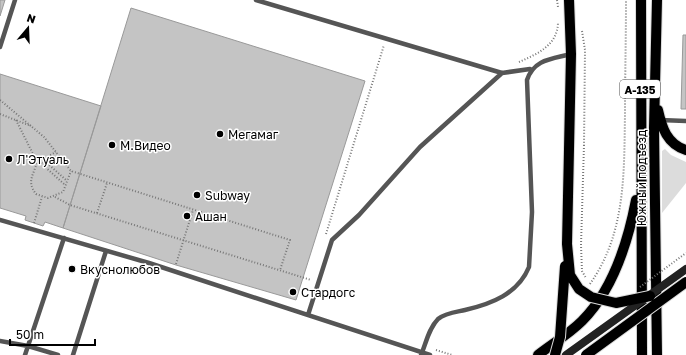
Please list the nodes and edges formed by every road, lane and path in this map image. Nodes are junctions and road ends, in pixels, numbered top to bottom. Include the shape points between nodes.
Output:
1 (15, 0) edge
2 (256, 0) edge
3 (557, 0) edge
4 (569, 0) edge
5 (626, 0) edge
6 (641, 0) edge
7 (657, 0) edge
8 (558, 12) dead end
9 (559, 17) dead end
10 (582, 29) dead end
11 (386, 40) junction
12 (0, 47) edge
13 (571, 54) junction
14 (517, 62) dead end
15 (530, 69) junction
16 (502, 73) junction
17 (654, 91) junction
18 (0, 100) edge
19 (0, 114) edge
20 (16, 120) junction
21 (660, 120) junction
22 (686, 121) edge
23 (32, 127) junction
24 (686, 150) edge
25 (57, 152) junction
26 (45, 158) junction
27 (40, 160) junction
28 (37, 162) junction
29 (71, 171) junction
30 (640, 178) junction
31 (66, 180) dead end
32 (107, 183) junction
33 (64, 184) dead end
34 (42, 197) junction
35 (55, 197) junction
36 (193, 210) junction
37 (97, 213) junction
38 (0, 220) edge
39 (34, 223) dead end
40 (326, 235) dead end
41 (64, 238) junction
42 (183, 240) junction
43 (567, 244) junction
44 (106, 251) junction
45 (686, 253) edge
46 (176, 265) dead end
47 (686, 269) edge
48 (280, 270) junction
49 (314, 273) dead end
50 (303, 278) dead end
51 (311, 281) dead end
52 (686, 282) edge
53 (588, 287) dead end
54 (592, 287) dead end
55 (638, 288) dead end
56 (650, 296) junction
57 (308, 315) junction
58 (0, 341) edge
59 (28, 346) junction
60 (424, 346) junction
61 (421, 354) edge
62 (25, 355) edge
63 (58, 355) edge
64 (73, 355) edge
65 (430, 355) edge
66 (452, 355) edge
67 (538, 355) edge
68 (555, 355) edge
69 (566, 355) edge
70 (586, 355) edge
71 (642, 355) edge
72 (657, 355) edge

1 - 12 lane
2 - 11 lane
3 - 8 path
4 - 13 main road
5 - 53 path via 624,180 618,223 602,267
6 - 30 main road, Южный подъезд / А-135
7 - 17 main road, Южный подъезд / А-135
9 - 14 path via 558,33 549,44 536,54
10 - 54 path, bridge via 585,50 582,270
11 - 16 lane
11 - 40 path
13 - 15 lane via 543,61
13 - 43 main road
15 - 16 lane
15 - 60 lane via 527,80 532,212 529,267 514,290 472,309 444,315 438,319
16 - 57 lane via 420,147 359,215 332,240
17 - 21 main road
17 - 72 main road, Южный подъезд / А-135
18 - 23 path
19 - 20 path
20 - 23 path
20 - 28 path
21 - 22 lane
21 - 24 main road via 672,143
23 - 25 path
25 - 26 path
25 - 29 path
26 - 27 path
26 - 31 path via 47,163
27 - 28 path
27 - 33 path
28 - 34 path via 30,182 36,194
29 - 32 path
29 - 35 path via 63,192
30 - 67 main road via 620,258 602,295 582,322
30 - 71 main road, Южный подъезд / А-135
32 - 36 path
32 - 37 path
34 - 35 path
34 - 39 path
35 - 37 path via 70,205
36 - 42 path
36 - 48 path via 290,240
37 - 42 path
38 - 41 lane
41 - 44 lane
41 - 59 lane
42 - 46 path
42 - 48 path
43 - 56 main road, bridge via 570,275 579,289 591,297 616,303
43 - 68 main road, bridge via 560,336
44 - 57 lane
44 - 64 lane
45 - 55 path, bridge
47 - 56 main road, bridge
48 - 50 path
49 - 51 path
52 - 70 main road, bridge
56 - 69 main road, bridge
57 - 61 lane
58 - 59 lane
59 - 62 lane
59 - 63 lane
60 - 61 lane
60 - 66 path
61 - 65 lane

